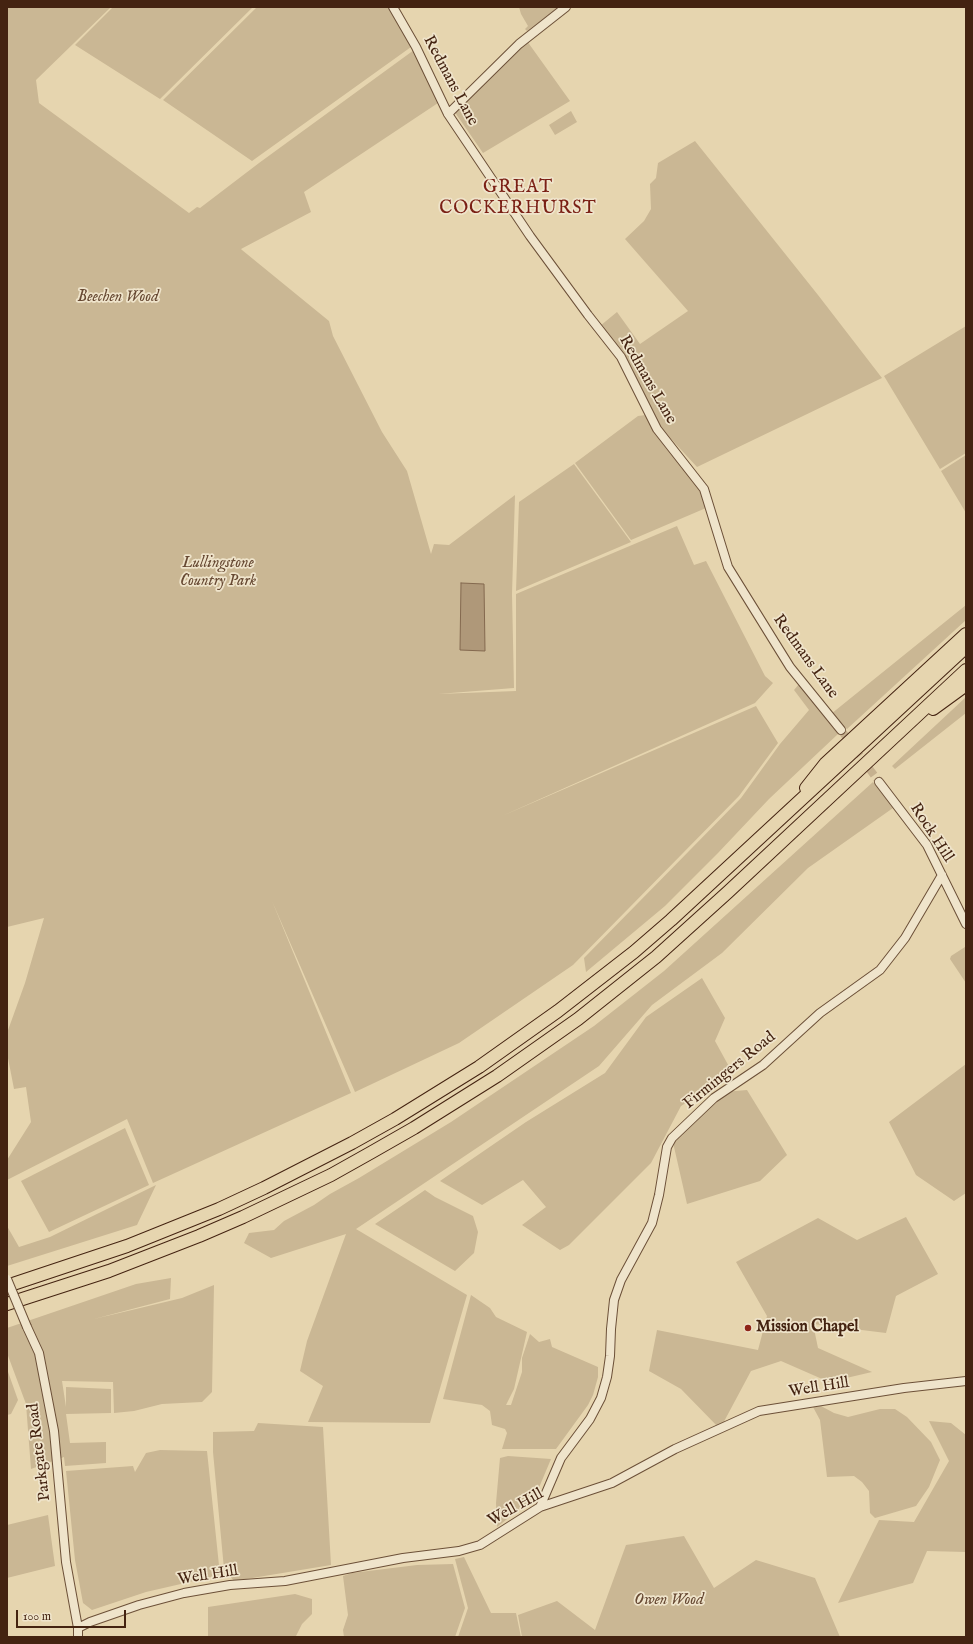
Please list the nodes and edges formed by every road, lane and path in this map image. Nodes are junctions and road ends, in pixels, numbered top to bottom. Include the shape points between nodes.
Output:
1 (393, 7) edge
2 (566, 7) edge
3 (448, 114) junction
4 (966, 634) edge
5 (966, 647) edge
6 (966, 670) edge
7 (966, 685) edge
8 (841, 730) tunnel mouth
9 (899, 731) junction
10 (879, 782) tunnel mouth
11 (793, 807) junction
12 (942, 875) junction
13 (966, 924) edge
14 (7, 1279) edge
15 (7, 1286) edge
16 (7, 1304) edge
17 (966, 1381) edge
18 (540, 1507) junction
19 (78, 1633) edge

1 - 3 street, Redmans Lane via 416,47
2 - 3 street via 519,44
3 - 8 street, Redmans Lane via 530,236 621,357 657,429 704,489 728,567 790,667
4 - 11 highway via 825,764
5 - 11 highway
6 - 9 highway
7 - 9 highway
9 - 16 highway via 728,892 617,989 549,1040 456,1102 358,1160 243,1217 109,1271
10 - 12 street, Rock Hill via 926,845
11 - 15 highway via 671,920 597,981 520,1039 437,1093 352,1143 219,1209 127,1246
12 - 13 street, Rock Hill
12 - 18 street, Firmingers Road via 904,938 880,970 820,1013 763,1065 714,1098 672,1138 665,1154 652,1223 626,1269 614,1300 610,1356 601,1398 590,1419 561,1458
14 - 19 street, Parkgate Road, bridge via 39,1353 54,1431 66,1562
17 - 18 street, Well Hill via 904,1388 759,1412 675,1449 612,1484
18 - 19 street, Well Hill via 480,1545 459,1551 403,1558 285,1581 230,1585 184,1593 90,1622

